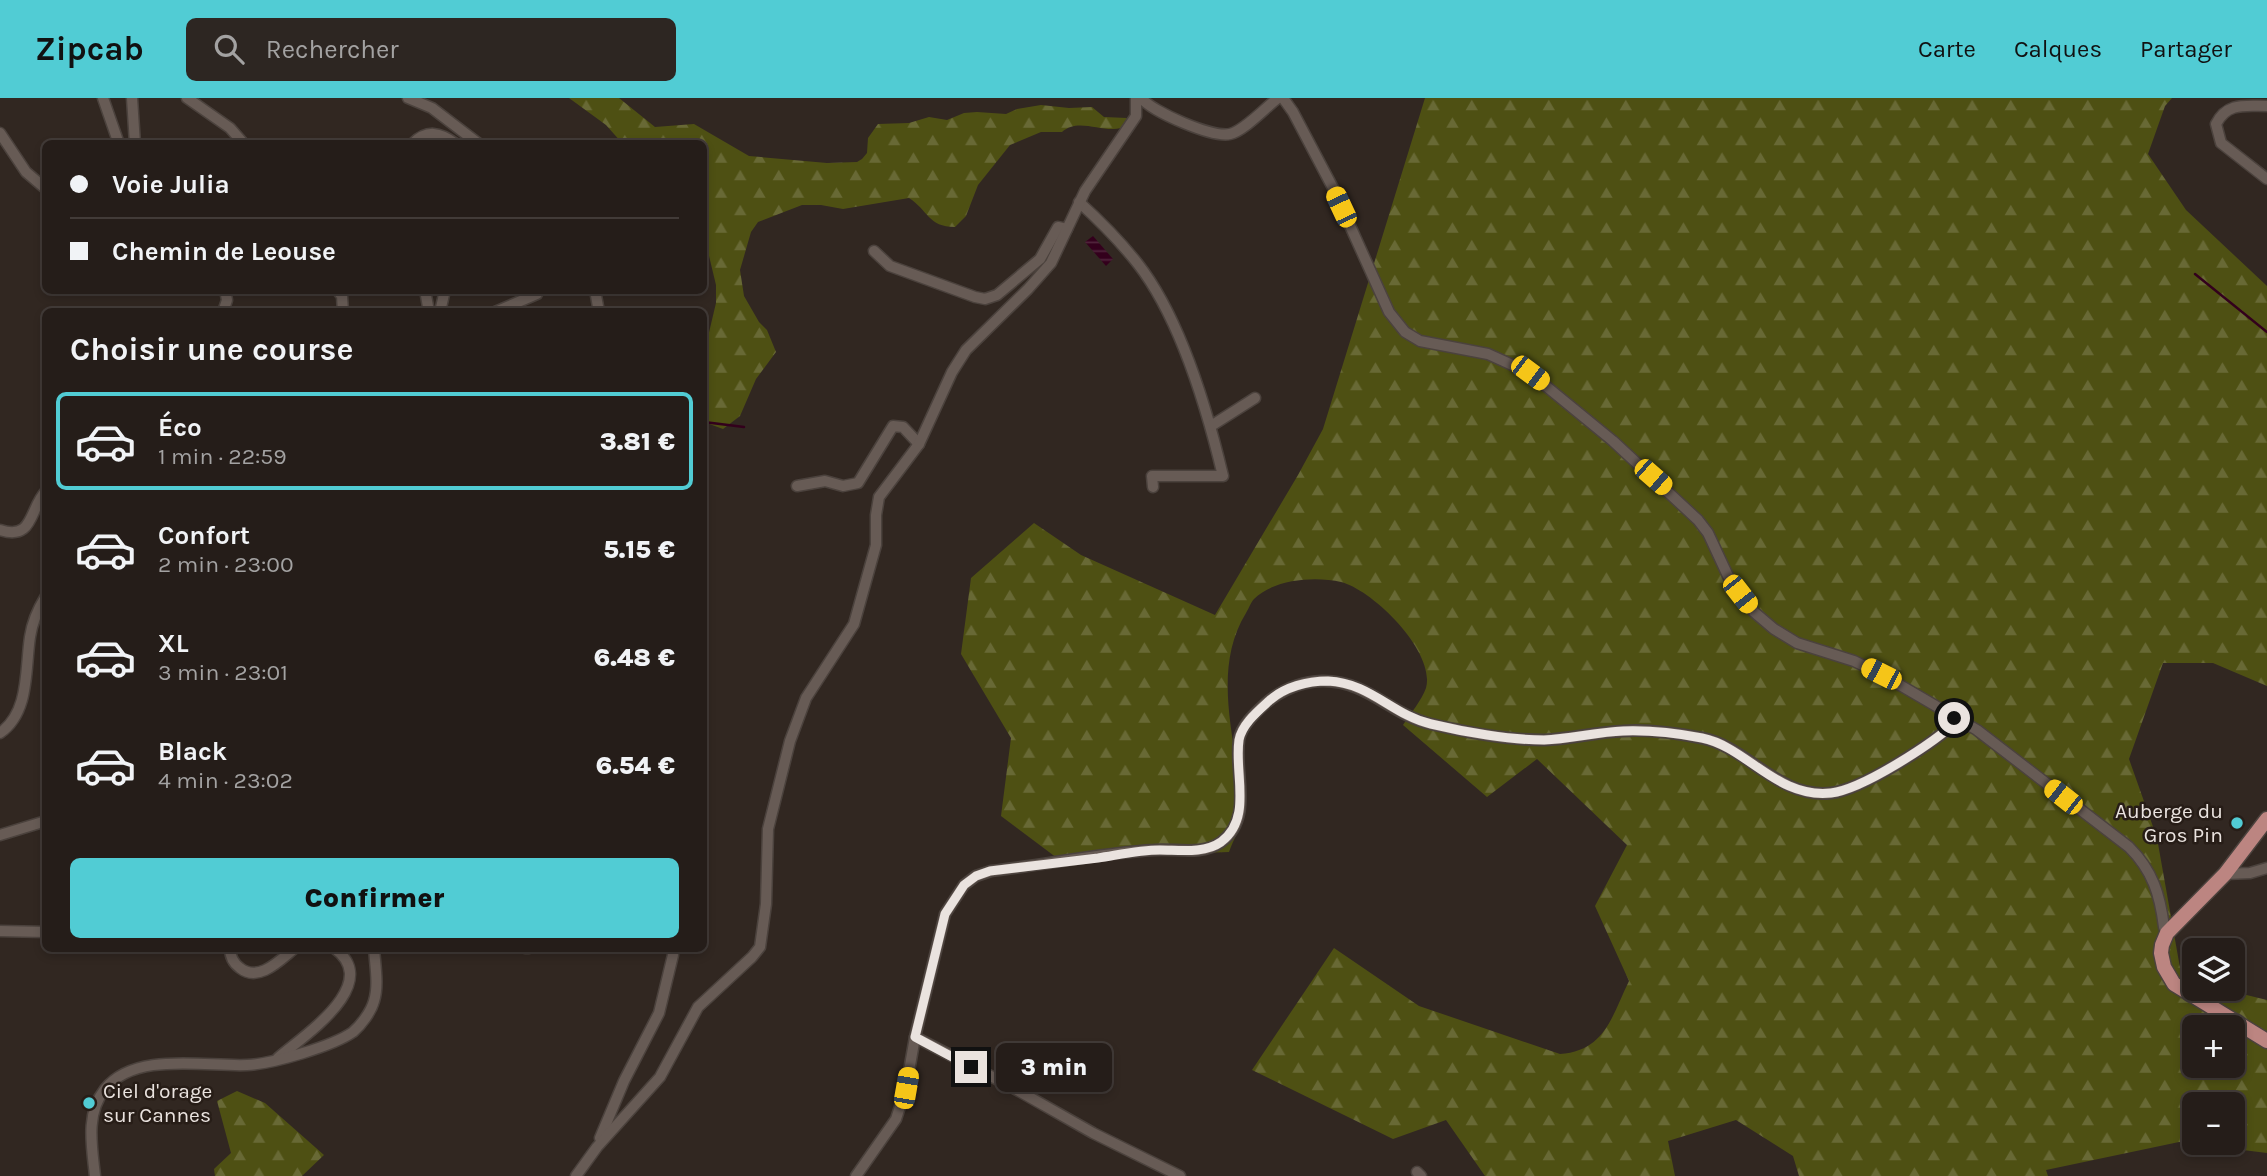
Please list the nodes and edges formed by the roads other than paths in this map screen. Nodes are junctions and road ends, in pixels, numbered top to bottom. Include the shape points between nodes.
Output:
1 (103, 98) edge
2 (132, 98) edge
3 (187, 98) edge
4 (408, 98) edge
5 (1138, 98) edge
6 (1281, 98) edge
7 (2267, 106) edge
8 (0, 133) edge
9 (118, 140) edge
10 (135, 140) edge
11 (240, 140) edge
12 (417, 140) edge
13 (451, 140) edge
14 (474, 140) edge
15 (2267, 179) edge
16 (42, 186) edge
17 (1079, 202) junction
18 (1067, 229) junction
19 (874, 251) dead end
20 (537, 294) dead end
21 (504, 308) edge
22 (1255, 398) dead end
23 (1211, 426) junction
24 (919, 444) junction
25 (797, 486) dead end
26 (1153, 487) dead end
27 (42, 496) edge
28 (0, 530) edge
29 (42, 604) edge
30 (1958, 720) junction
31 (0, 733) edge
32 (2267, 819) edge
33 (42, 822) edge
34 (0, 835) edge
35 (2239, 856) junction
36 (2263, 870) edge
37 (2225, 874) junction
38 (0, 931) edge
39 (42, 932) edge
40 (2167, 933) junction
41 (230, 952) edge
42 (290, 952) edge
43 (337, 952) edge
44 (373, 952) edge
45 (673, 952) edge
46 (915, 1037) junction
47 (2267, 1041) edge
48 (276, 1060) junction
49 (597, 1147) junction
50 (95, 1176) edge
51 (576, 1176) edge
52 (856, 1176) edge
53 (1180, 1176) edge

1 - 9 street
2 - 10 street
3 - 11 street
4 - 14 street via 432,108
5 - 6 street via 1154,110 1220,134 1234,132
5 - 17 street via 1136,116
6 - 30 street via 1333,188 1389,312 1405,332 1420,341 1488,354 1530,373 1698,520 1740,594 1774,629 1797,643 1854,661
7 - 15 street via 2233,107 2221,114 2216,124 2221,144
8 - 16 street via 26,172
12 - 13 street via 435,133
17 - 18 street
17 - 23 street via 1139,265 1160,300 1185,352
18 - 19 street via 1058,227 1040,258 997,295 985,299 890,266
18 - 24 street via 1045,272 960,358
20 - 21 street
22 - 23 street
23 - 26 street via 1223,477 1152,476
24 - 25 street via 903,428 893,426 858,483 844,486 825,481
24 - 49 street via 879,497 876,545 854,624 795,723 768,829 760,947 698,1007 660,1077
27 - 28 street via 23,530 10,534
29 - 31 street via 30,635 21,703
30 - 40 street via 2139,857 2157,887
30 - 46 street via 1947,732 1873,777 1829,793 1791,787 1707,738 1623,731 1543,740 1474,733 1427,723 1349,683 1320,681 1296,686 1277,694 1244,728 1239,739 1238,818 1216,845 990,871 964,885 945,914
32 - 35 main road
33 - 34 street
35 - 36 street
35 - 37 main road
36 - 37 street
37 - 40 main road
38 - 39 street
40 - 47 main road via 2161,953 2174,984
41 - 42 street via 234,964 252,973 266,970
43 - 48 street via 347,963 350,977 345,996
44 - 48 street via 374,1001 354,1031
45 - 49 street via 659,1013
46 - 52 street via 896,1119
46 - 53 street
48 - 50 street via 249,1065 153,1065 116,1080 105,1089 93,1120
49 - 51 street

